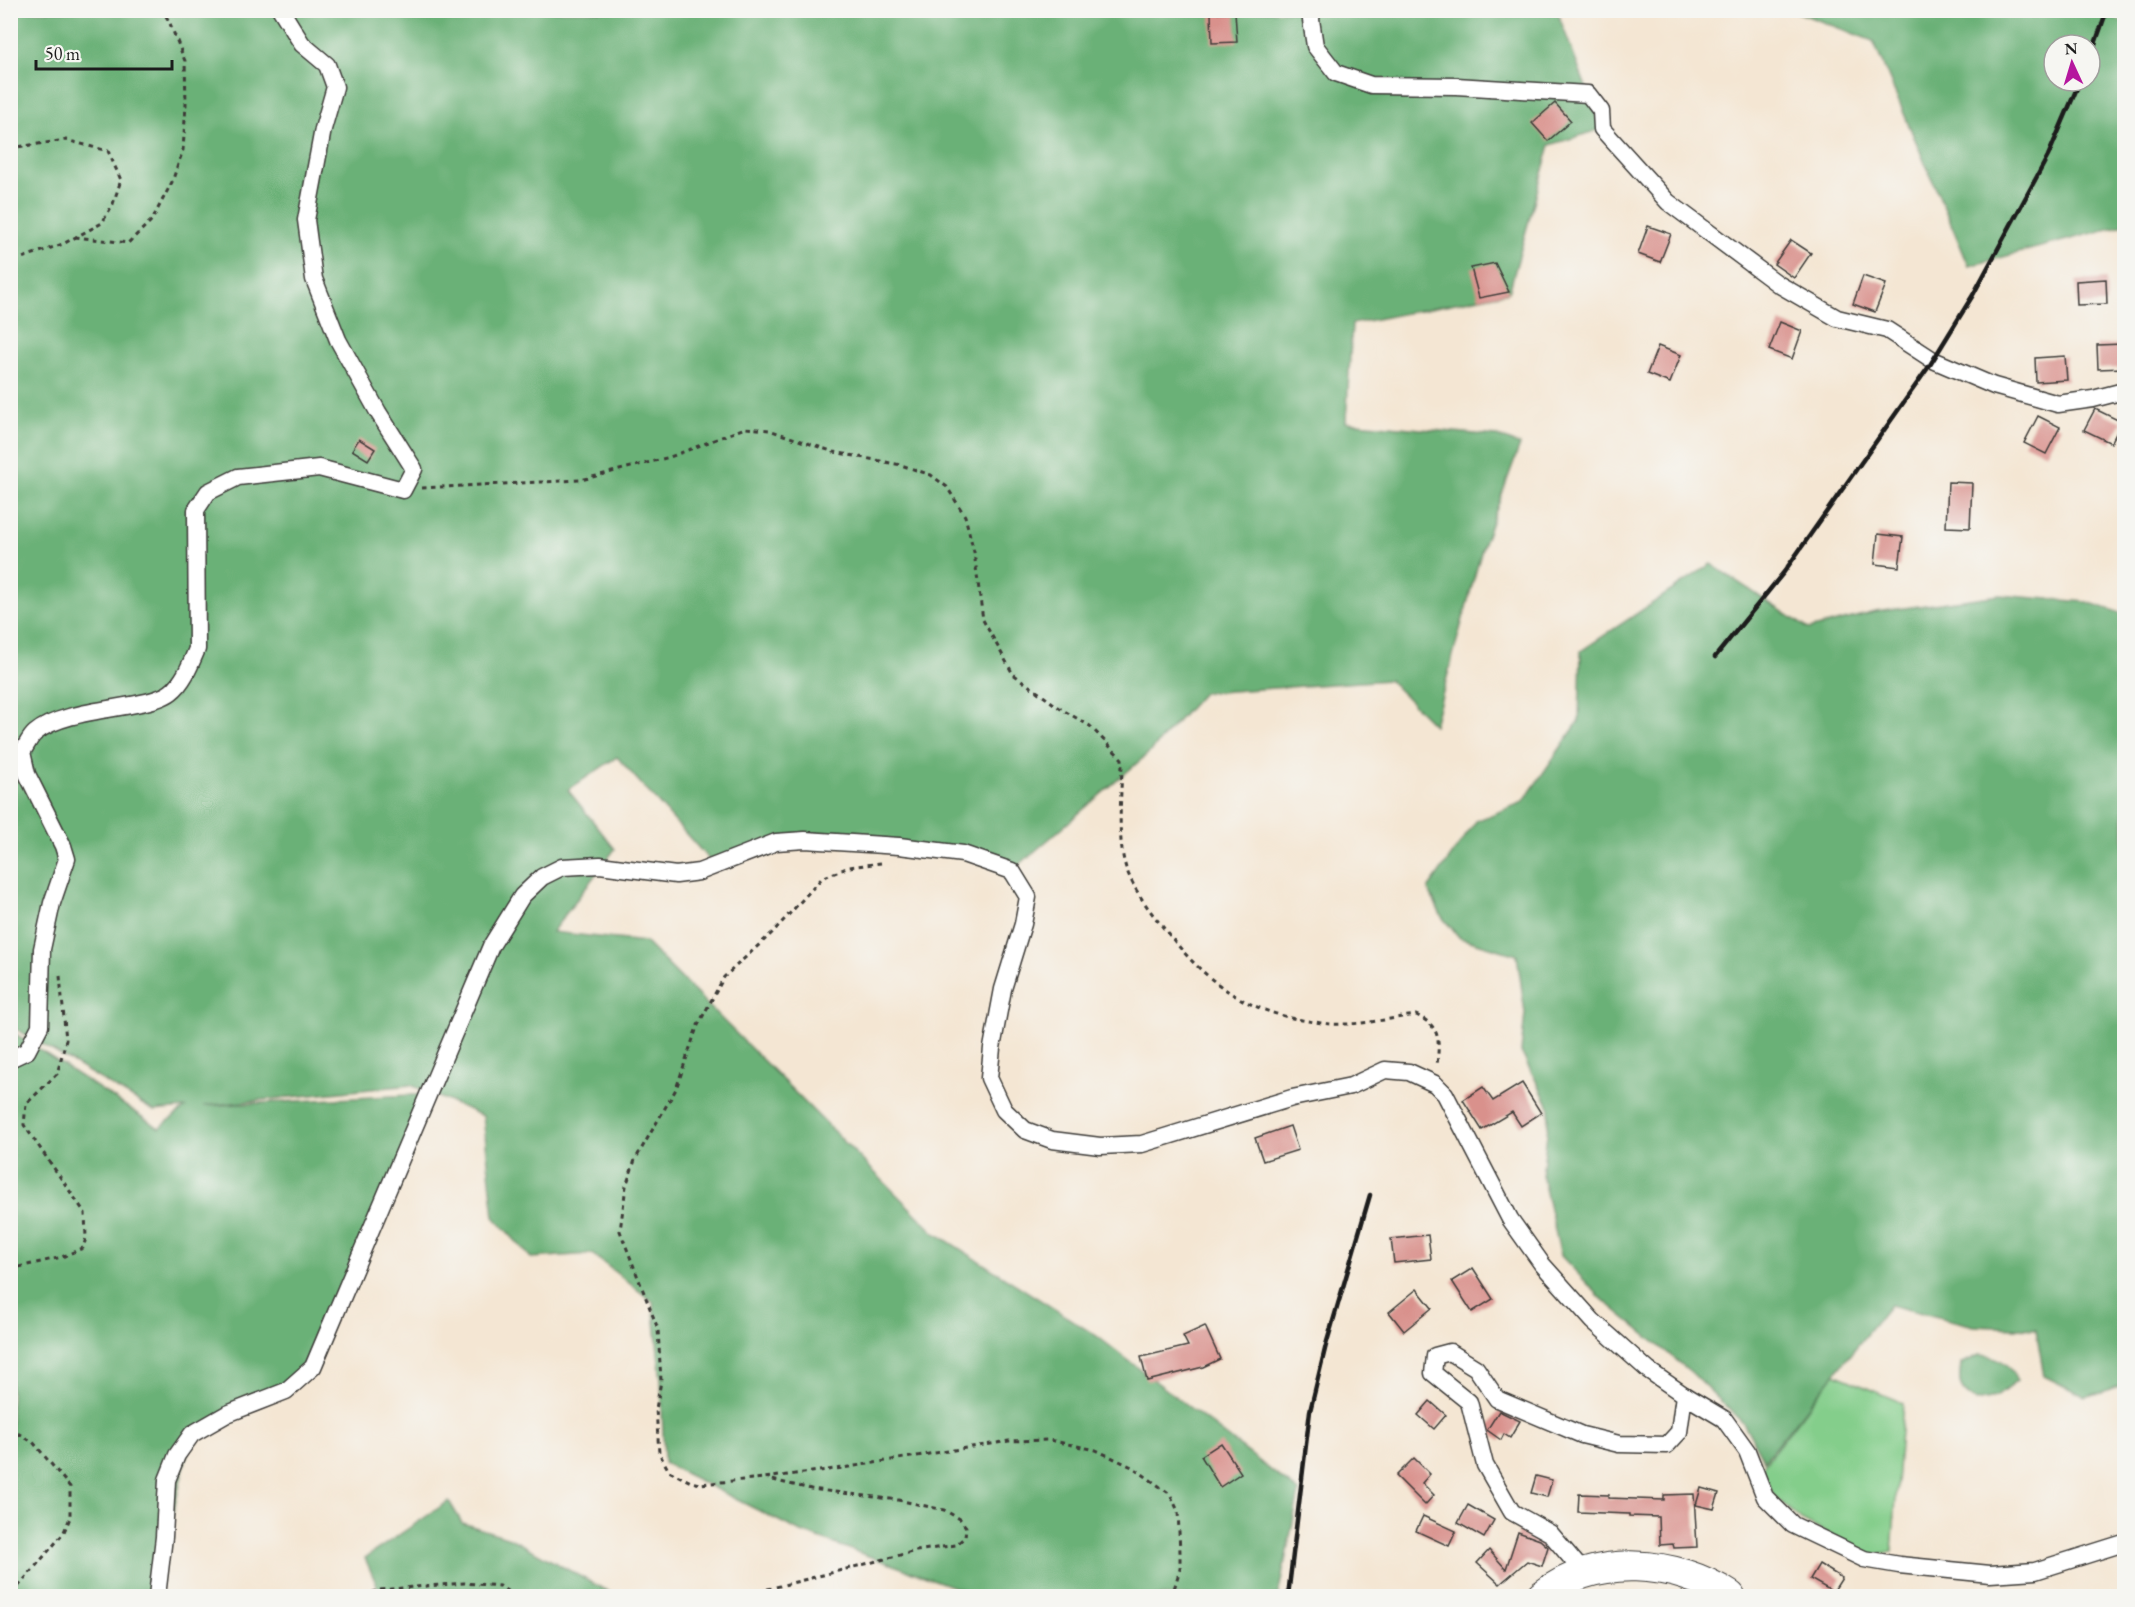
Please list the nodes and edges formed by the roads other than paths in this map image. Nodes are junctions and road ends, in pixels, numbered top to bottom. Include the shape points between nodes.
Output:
1 (281, 10) edge
2 (1312, 10) edge
3 (2124, 391) edge
4 (10, 1059) edge
5 (1684, 1395) junction
6 (2124, 1543) edge
7 (1584, 1573) junction
8 (157, 1596) edge
9 (1542, 1596) edge
10 (1730, 1596) edge

1 - 4 street via 302,44 327,65 335,87 306,220 314,279 338,340 414,469 403,490 319,468 238,477 208,492 196,510 197,649 190,667 171,692 148,702 73,717 34,734 22,752 27,774 67,859 42,949 40,1026 27,1051
2 - 3 street via 1315,46 1336,74 1371,85 1588,94 1601,111 1602,129 1668,202 1778,284 1837,318 1887,330 1933,360 1994,386 2058,404
5 - 6 street via 1724,1419 1747,1451 1766,1497 1793,1525 1864,1559 1990,1574 2036,1571
5 - 7 street via 1679,1432 1667,1445 1619,1444 1582,1435 1497,1399 1476,1368 1450,1352 1435,1356 1433,1373 1469,1402 1485,1465 1512,1512 1550,1533
5 - 8 street via 1648,1370 1593,1321 1542,1263 1510,1219 1444,1094 1435,1084 1409,1072 1385,1070 1351,1086 1292,1098 1142,1144 1100,1146 1052,1140 1025,1130 1004,1110 989,1078 1003,989 1028,897 1012,872 963,854 805,840 776,842 687,874 600,865 562,867 542,877 522,896 491,946 313,1367 286,1391 227,1414 192,1434 177,1455 166,1480
7 - 9 highway
7 - 10 highway via 1630,1566 1671,1569 1712,1584

